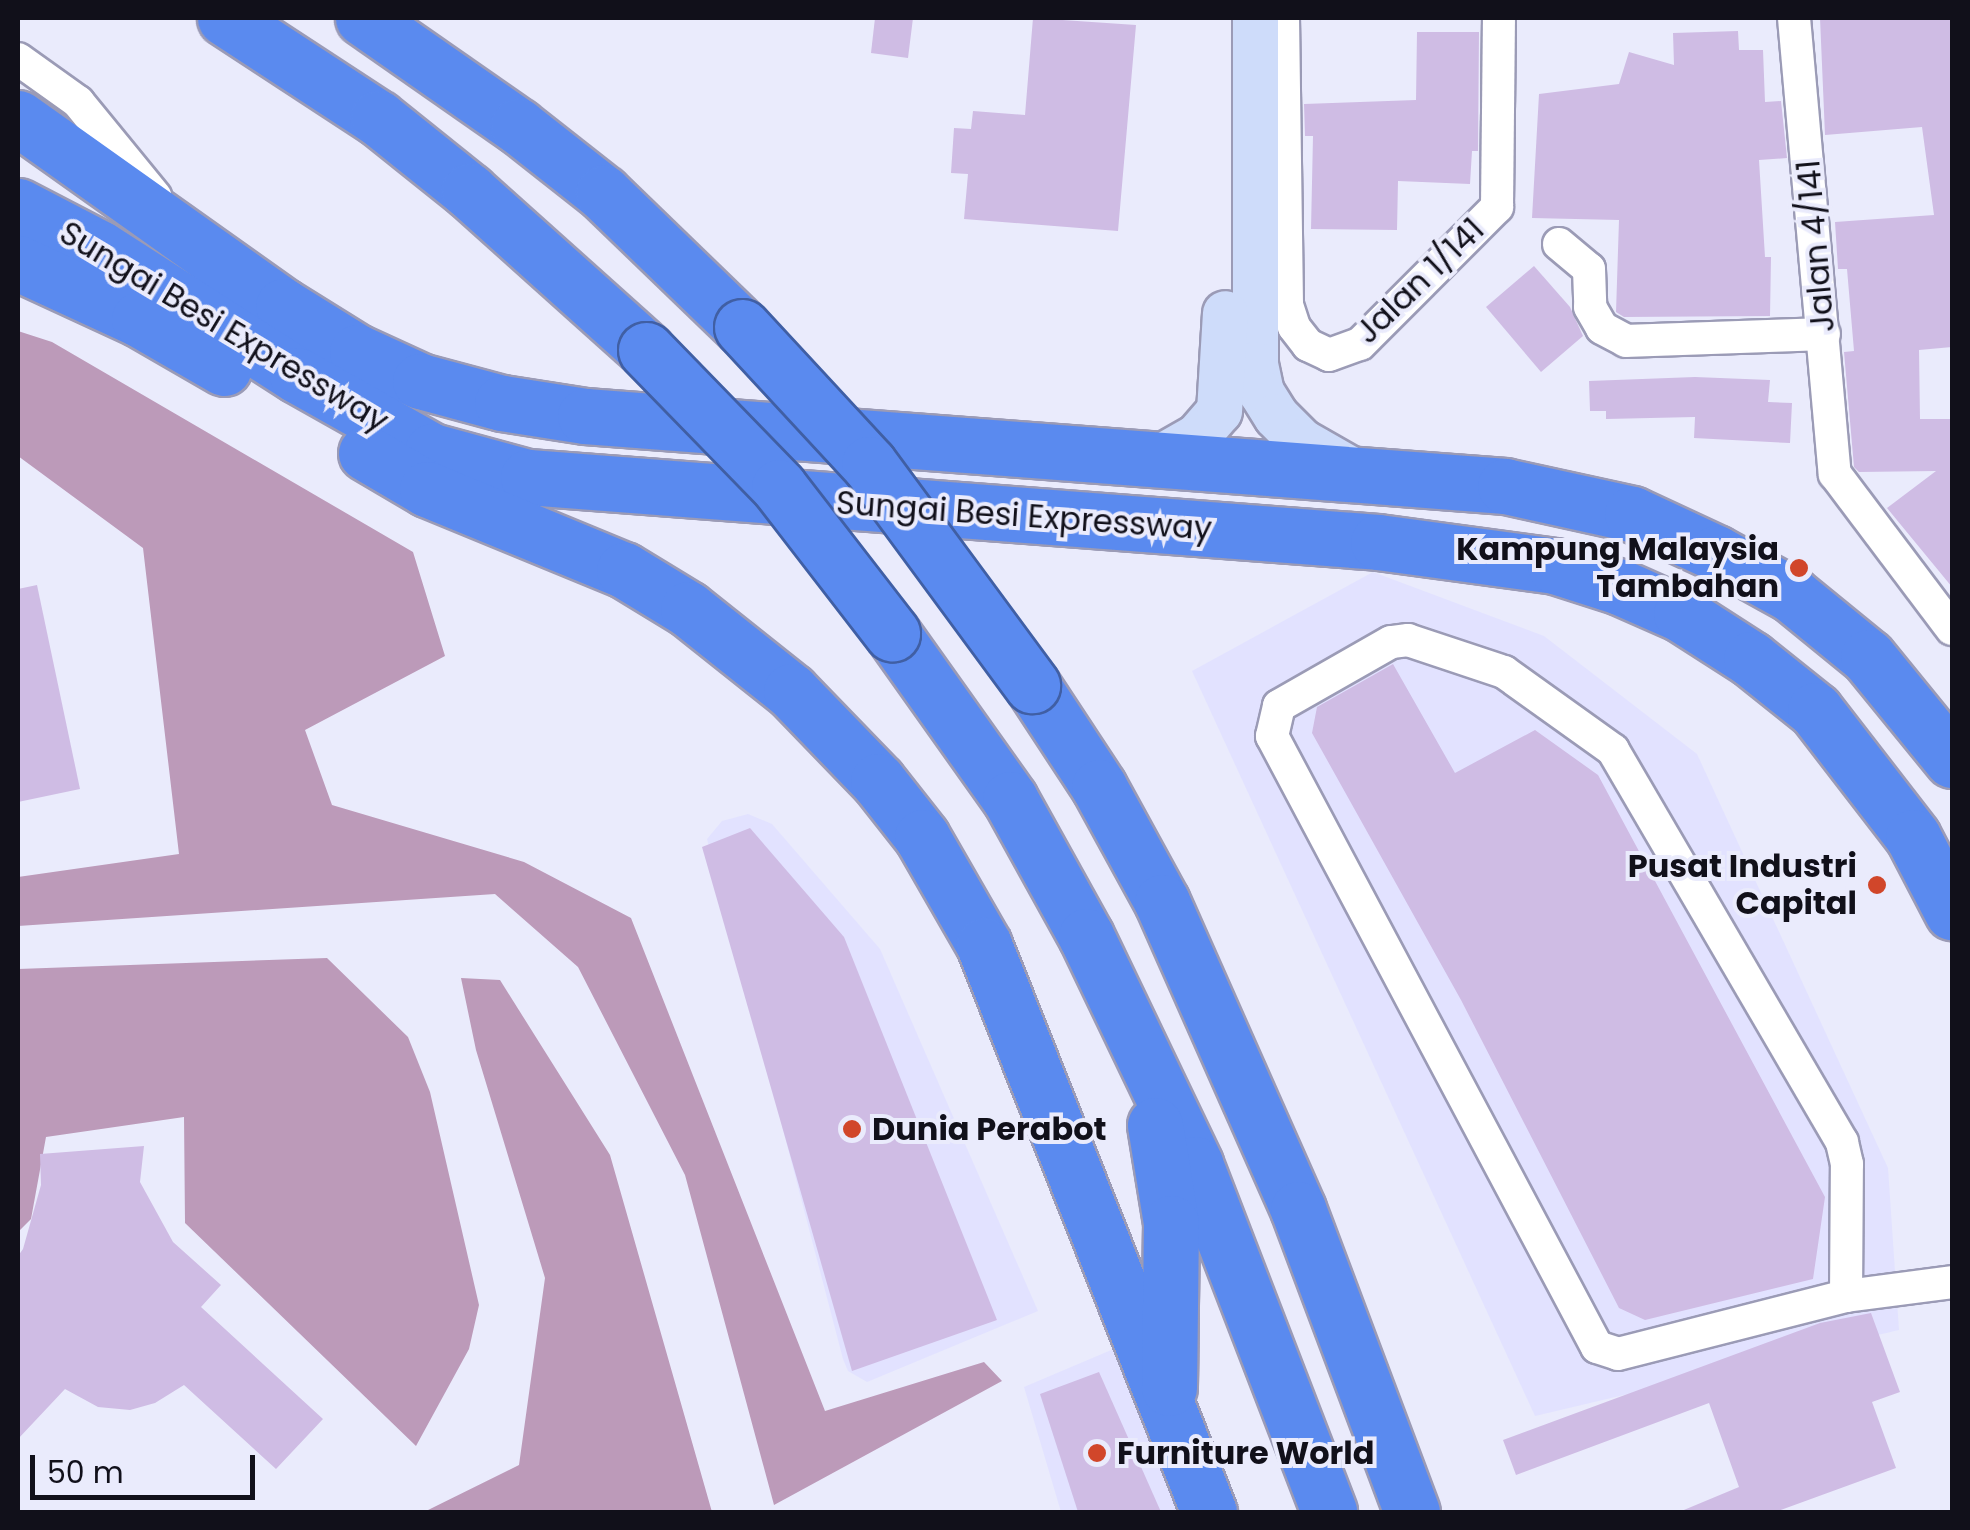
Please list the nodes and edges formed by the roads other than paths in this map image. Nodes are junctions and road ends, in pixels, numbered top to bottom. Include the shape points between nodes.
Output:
1 (225, 18) edge
2 (363, 18) edge
3 (1224, 18) edge
4 (1255, 18) edge
5 (1283, 18) edge
6 (1499, 18) edge
7 (1794, 18) edge
8 (18, 59) edge
9 (18, 118) edge
10 (18, 206) edge
11 (1559, 244) dead end
12 (195, 246) junction
13 (18, 263) edge
14 (1824, 334) junction
15 (1153, 461) junction
16 (1362, 476) junction
17 (1952, 629) edge
18 (1952, 760) edge
19 (1952, 912) edge
20 (1143, 1050) junction
21 (1952, 1282) edge
22 (1846, 1296) junction
23 (1169, 1411) junction
24 (1209, 1512) edge
25 (1329, 1512) edge
26 (1412, 1512) edge

1 - 20 highway, bridge via 393,130 544,255 779,487 1010,800
2 - 26 highway, bridge via 604,194 742,327 869,464 1032,685 1099,787 1162,902 1298,1209
3 - 15 street via 1220,411 1197,436
4 - 16 street via 1255,364 1261,392 1301,441
5 - 6 street, Jalan 1/141 via 1287,305 1308,346 1329,355 1360,344 1497,207
7 - 14 street, Jalan 4/141
8 - 12 street via 78,102
9 - 12 highway, Sungai Besi Expressway
10 - 19 highway, Sungai Besi Expressway via 432,451 528,478 1396,544 1555,566 1620,587 1681,614 1751,658 1815,710 1913,837
11 - 14 street via 1588,268 1590,307 1602,328 1626,341
12 - 15 highway, Sungai Besi Expressway via 358,352 420,381 502,403 584,416
13 - 23 highway via 139,319 426,489 624,570 741,648 829,728 922,837 984,945
14 - 17 street, Jalan 4/141 via 1835,474
15 - 16 highway, Sungai Besi Expressway
16 - 18 highway, Sungai Besi Expressway via 1505,486 1569,498 1632,514 1716,553 1792,595 1868,657
20 - 23 highway via 1171,1224
20 - 25 highway via 1195,1164
21 - 22 street
22 - 22 street via 1618,1354 1597,1347 1272,736 1279,706 1390,642 1408,640 1504,672 1613,750 1842,1142 1848,1164
23 - 24 highway

